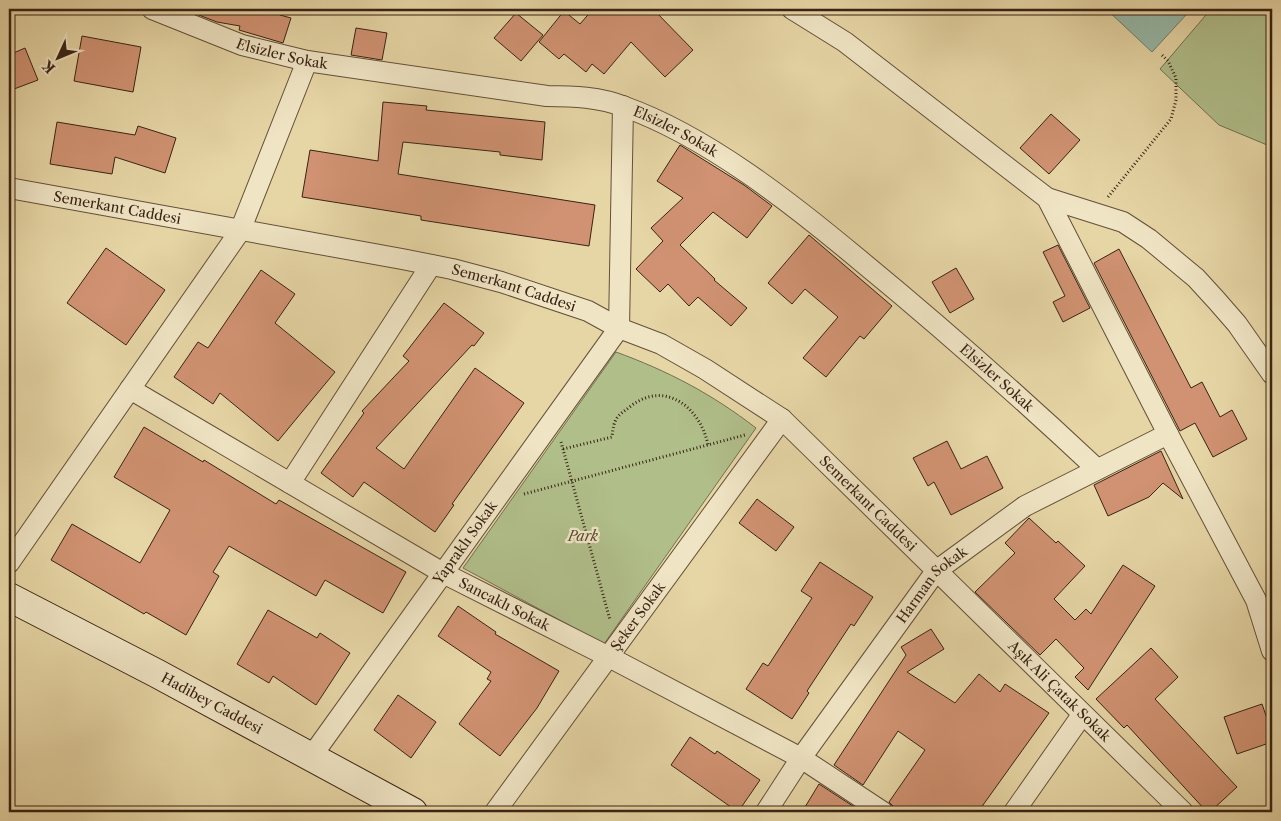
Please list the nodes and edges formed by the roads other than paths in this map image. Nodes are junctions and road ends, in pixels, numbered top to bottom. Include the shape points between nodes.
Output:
1 (152, 9) edge
2 (792, 9) edge
3 (307, 61) junction
4 (623, 106) junction
5 (9, 188) edge
6 (1047, 198) junction
7 (240, 231) junction
8 (432, 265) junction
9 (619, 328) junction
10 (1272, 374) edge
11 (130, 389) junction
12 (779, 423) junction
13 (1168, 434) junction
14 (1097, 469) junction
15 (290, 483) junction
16 (9, 562) edge
17 (936, 571) junction
18 (443, 573) junction
19 (9, 596) edge
20 (1264, 605) edge
21 (613, 651) junction
22 (1272, 652) edge
23 (1082, 715) junction
24 (311, 757) junction
25 (801, 758) junction
26 (413, 812) edge
27 (495, 812) edge
28 (766, 812) edge
29 (883, 812) edge
30 (1014, 812) edge
31 (1183, 812) edge

1 - 3 street, Elsizler Sokak via 242,45
2 - 6 street via 845,42
3 - 4 street, Elsizler Sokak via 547,96 586,98
3 - 7 street
4 - 9 street
4 - 14 street, Elsizler Sokak via 692,138 817,225 962,346
5 - 7 street, Semerkant Caddesi
6 - 10 street via 1123,222 1149,239 1217,301
6 - 13 street
7 - 8 street, Semerkant Caddesi
7 - 11 street
8 - 9 street, Semerkant Caddesi via 551,298 588,311
8 - 15 street
9 - 12 street, Semerkant Caddesi via 661,344 706,368
9 - 18 street, Yapraklı Sokak
11 - 15 street, Sancaklı Sokak
11 - 16 street
12 - 17 street, Semerkant Caddesi
12 - 21 street, Şeker Sokak
13 - 14 street, Harman Sokak
13 - 20 street
14 - 17 street, Harman Sokak via 1025,506
15 - 18 street, Sancaklı Sokak
17 - 23 street, Aşık Ali Çatak Sokak
17 - 25 street, Harman Sokak
18 - 21 street, Sancaklı Sokak
18 - 24 street, Yapraklı Sokak
19 - 24 main road, Hadibey Caddesi
20 - 22 street
21 - 25 street, Sancaklı Sokak
21 - 27 street, Şeker Sokak
23 - 30 street
23 - 31 street, Aşık Ali Çatak Sokak
24 - 26 main road, Hadibey Caddesi
25 - 28 street, Harman Sokak
25 - 29 street, Sancaklı Sokak

